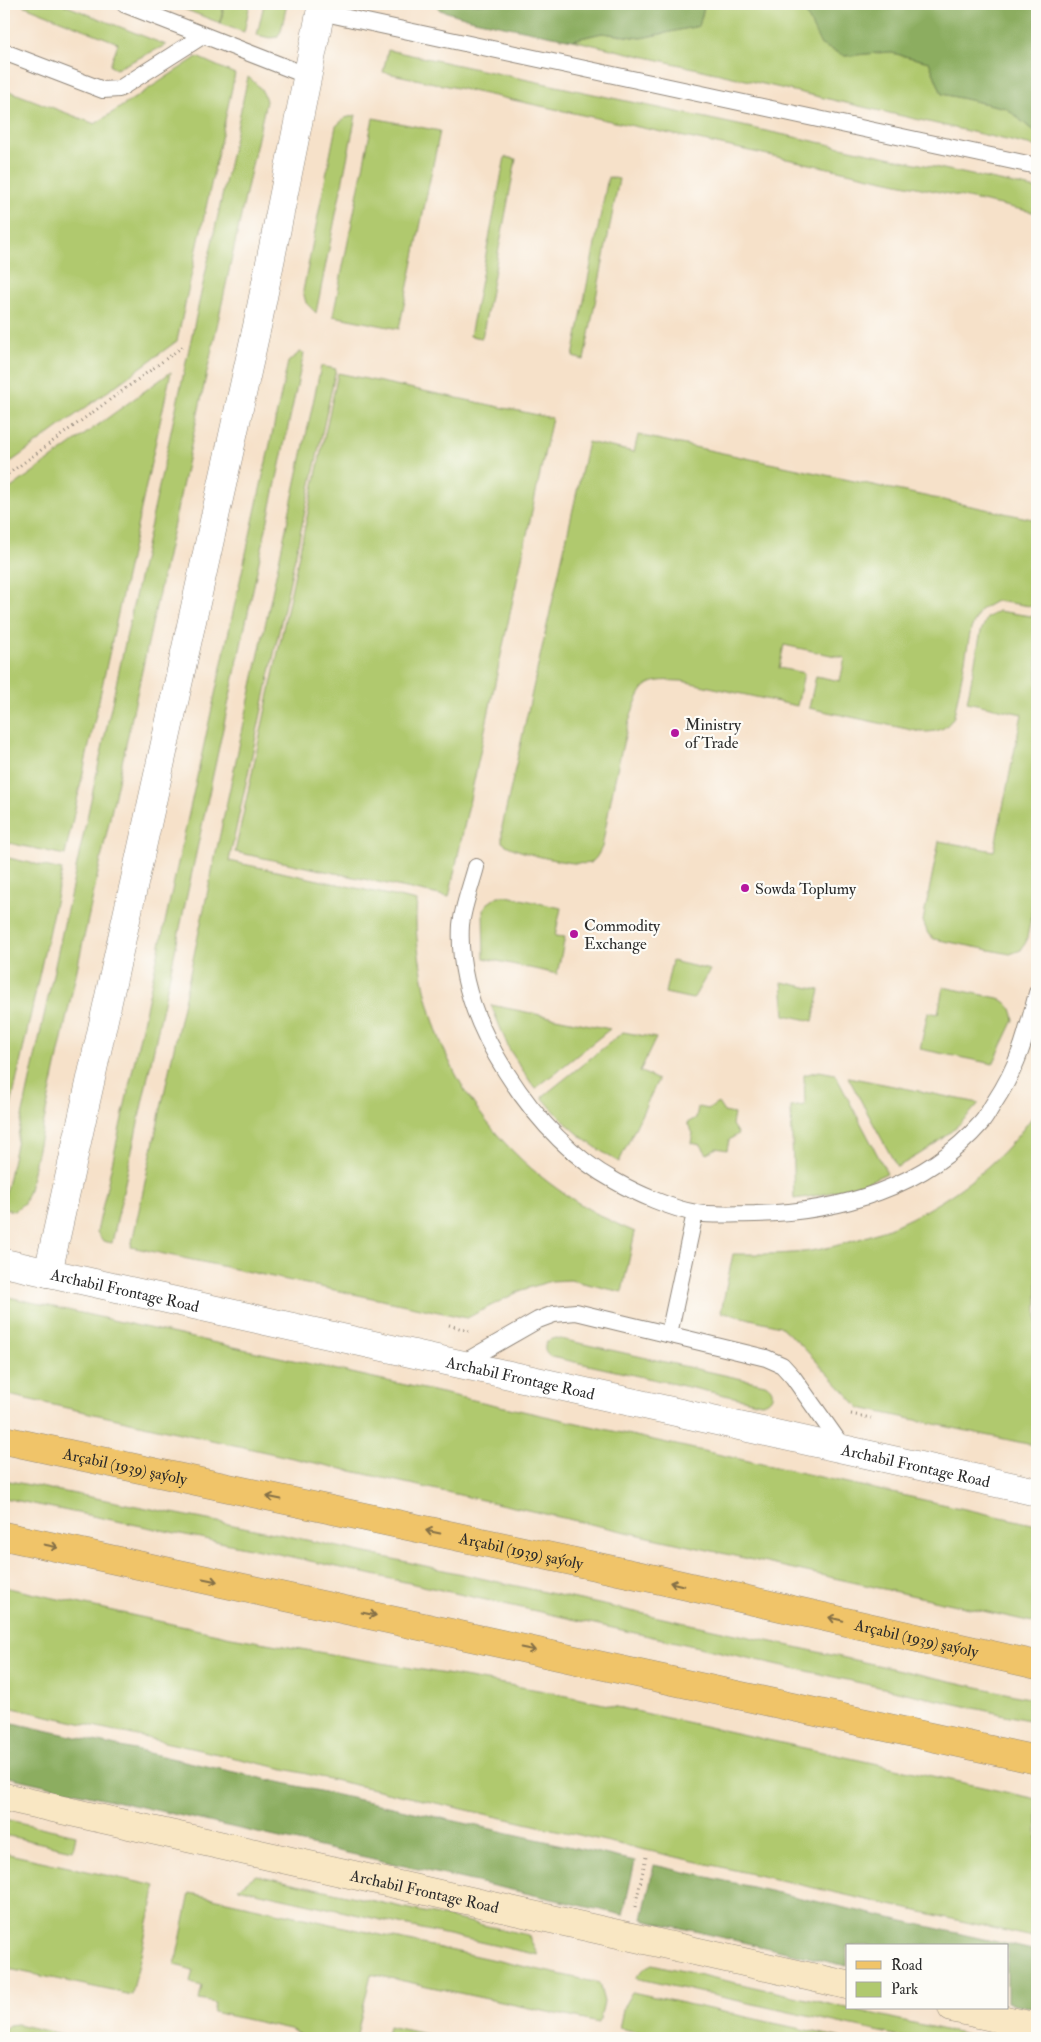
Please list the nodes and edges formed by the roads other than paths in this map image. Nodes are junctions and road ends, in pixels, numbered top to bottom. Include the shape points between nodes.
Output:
1 (124, 4) edge
2 (321, 8) edge
3 (204, 35) junction
4 (4, 52) edge
5 (308, 76) junction
6 (1037, 166) edge
7 (476, 867) dead end
8 (1037, 993) edge
9 (695, 1213) junction
10 (4, 1263) edge
11 (48, 1273) junction
12 (669, 1334) junction
13 (461, 1364) junction
14 (4, 1440) edge
15 (844, 1449) junction
16 (1037, 1492) edge
17 (4, 1536) edge
18 (1037, 1665) edge
19 (1037, 1760) edge
20 (4, 1796) edge
21 (846, 1985) edge
22 (961, 2010) edge
23 (1037, 2027) edge

1 - 3 lane
2 - 5 street
2 - 6 lane
3 - 4 lane via 119,89 103,90
3 - 5 lane
5 - 11 street via 258,322
7 - 9 lane via 461,923 462,953 467,989 495,1055 539,1118 568,1149 614,1181
8 - 9 lane via 1025,1042 1010,1078 983,1121 953,1151 921,1172 886,1190 848,1203 812,1210
9 - 12 lane
10 - 11 street, Archabil Frontage Road
11 - 13 street, Archabil Frontage Road
12 - 13 lane via 576,1312 554,1314
12 - 15 lane via 766,1358 782,1365
13 - 15 street, Archabil Frontage Road
18 -> 14 main road, Arçabil (1939) şaýoly via 660,1580
15 - 16 street, Archabil Frontage Road
17 -> 19 main road
20 - 21 street, Archabil Frontage Road
22 - 23 street

